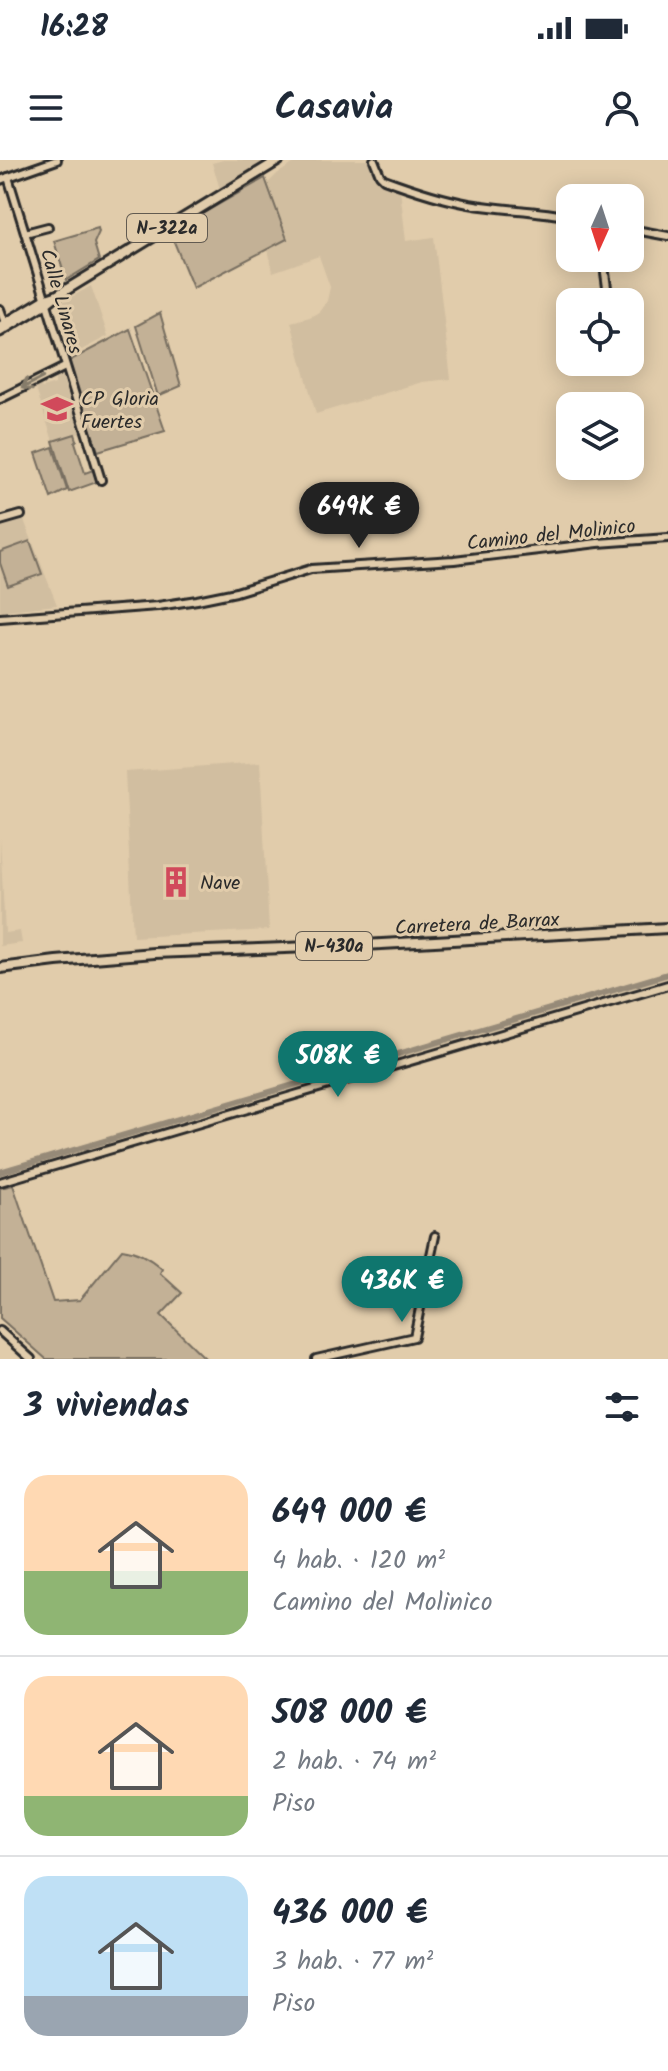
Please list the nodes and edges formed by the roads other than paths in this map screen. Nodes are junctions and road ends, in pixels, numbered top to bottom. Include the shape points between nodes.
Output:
1 (57, 160) edge
2 (279, 160) edge
3 (374, 160) edge
4 (4, 179) edge
5 (556, 215) edge
6 (48, 227) dead end
7 (644, 232) edge
8 (25, 233) junction
9 (668, 236) edge
10 (56, 296) joint
11 (46, 301) junction
12 (0, 309) edge
13 (2, 327) edge
14 (65, 367) junction
15 (0, 399) edge
16 (101, 480) dead end
17 (21, 515) dead end
18 (2, 519) edge
19 (668, 538) edge
20 (0, 618) edge
21 (668, 928) edge
22 (0, 968) edge
23 (668, 985) edge
24 (0, 1182) edge
25 (435, 1236) dead end
26 (0, 1331) edge
27 (31, 1359) edge
28 (316, 1359) edge

1 - 4 street
2 - 10 highway, N-322a
3 - 5 street via 384,179 426,193
4 - 8 street, Calle Linares
6 - 8 street
7 - 9 street
8 - 11 street, Calle Linares
10 - 11 main road
11 - 13 main road
11 - 14 street, Calle Linares
12 - 13 street
14 -> 15 street
14 - 16 street, Calle Linares
17 - 18 street
19 - 20 street, Camino del Molinico via 311,569 197,600
21 - 22 highway, Carretera de Barrax / N-430a via 154,953
23 - 24 street
25 - 28 street via 414,1337
26 - 27 street

